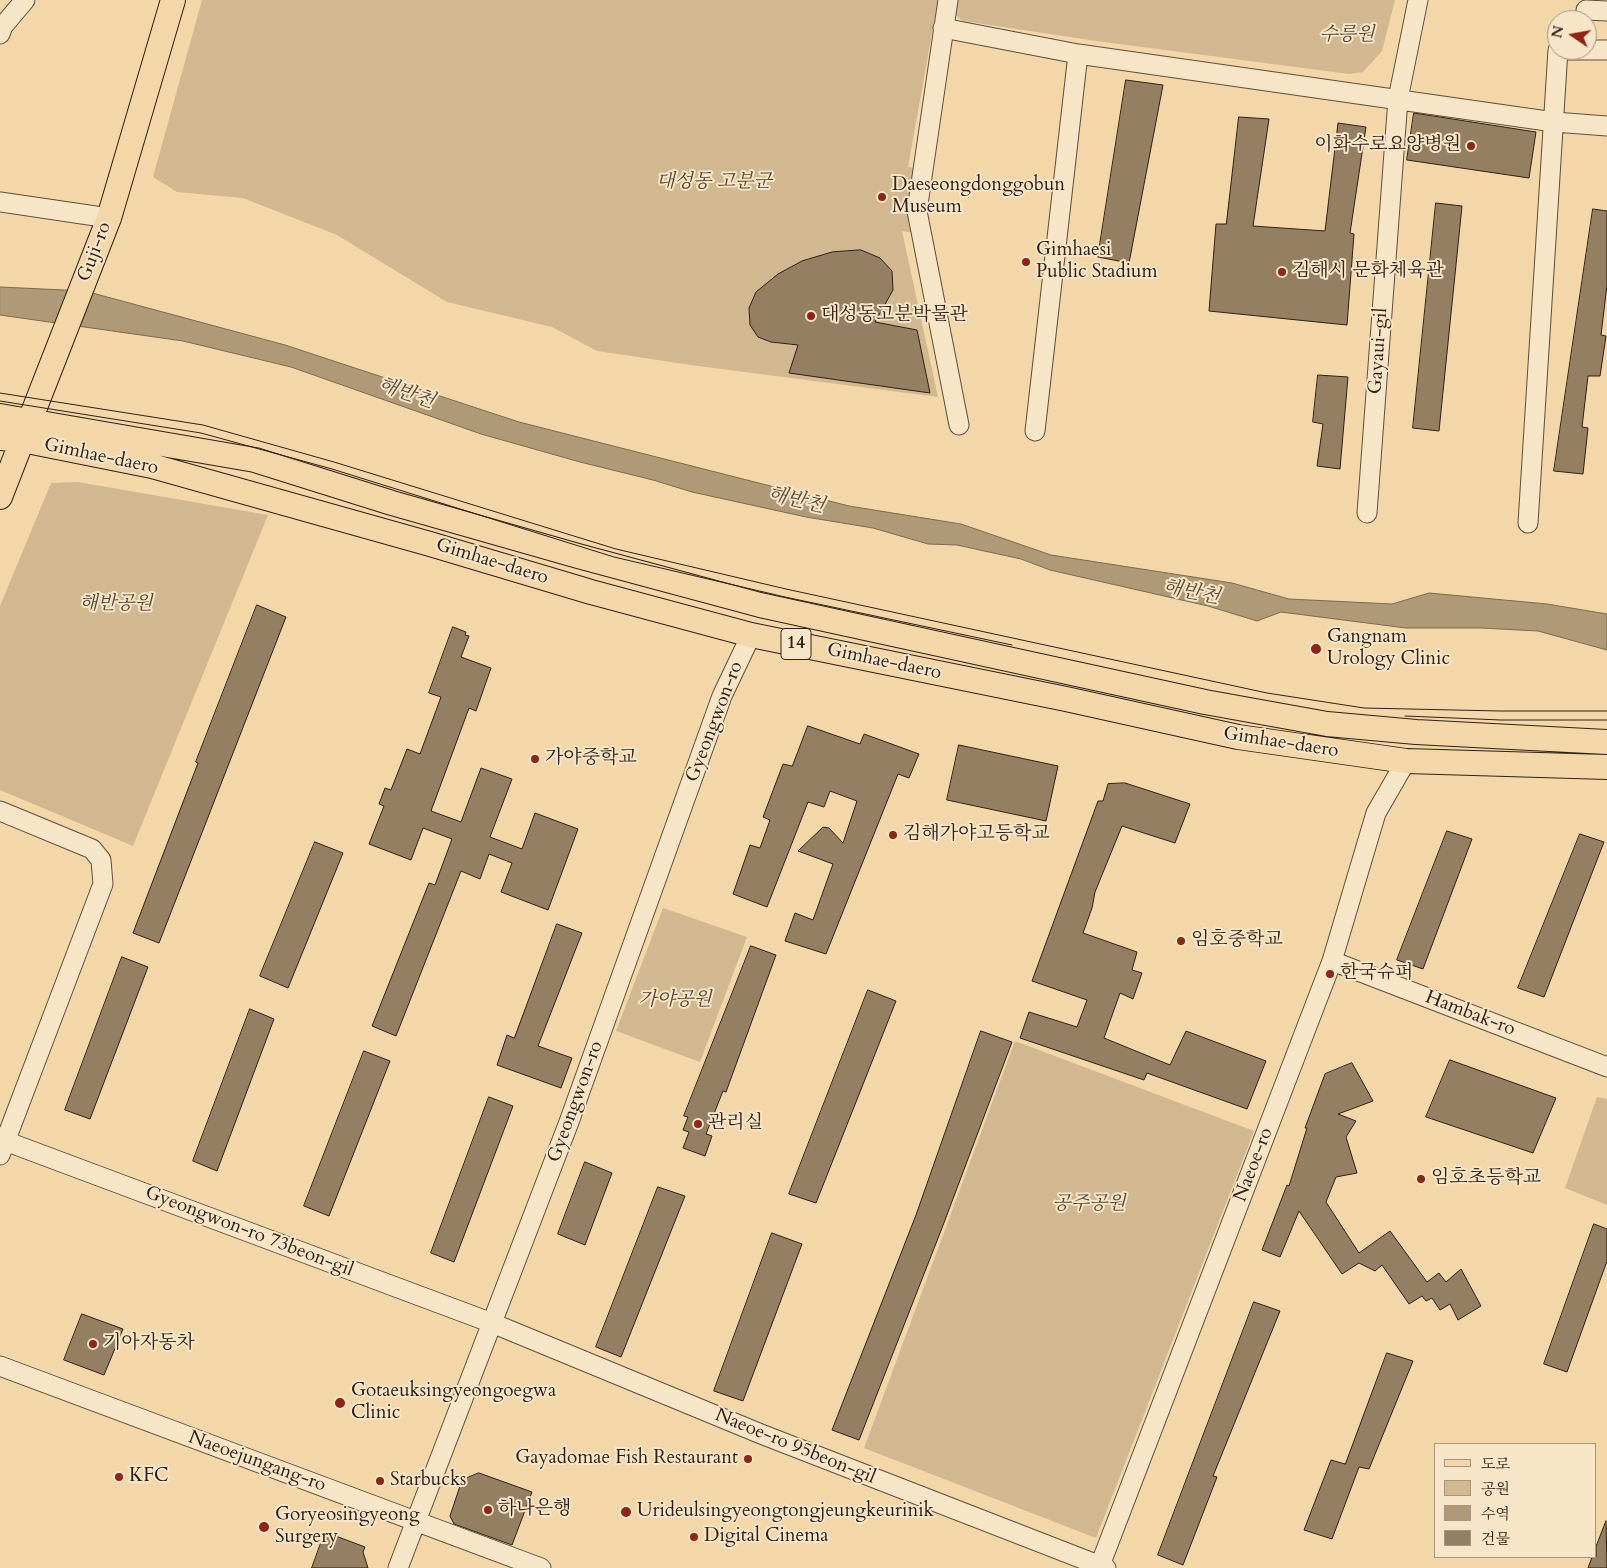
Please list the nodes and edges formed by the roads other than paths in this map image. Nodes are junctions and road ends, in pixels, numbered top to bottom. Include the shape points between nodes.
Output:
1 (25, 0) edge
2 (173, 0) edge
3 (948, 0) edge
4 (1418, 0) edge
5 (943, 28) junction
6 (0, 34) edge
7 (1607, 50) edge
8 (1078, 54) junction
9 (1398, 99) junction
10 (1554, 122) junction
11 (1607, 126) edge
12 (0, 202) edge
13 (109, 218) junction
14 (0, 416) edge
15 (959, 425) dead end
16 (1035, 431) dead end
17 (17, 433) edge
18 (0, 497) edge
19 (1367, 513) dead end
20 (1528, 522) dead end
21 (751, 635) junction
22 (1607, 742) edge
23 (1406, 761) junction
24 (1607, 767) edge
25 (0, 812) edge
26 (1332, 961) junction
27 (1607, 1067) edge
28 (3, 1148) edge
29 (492, 1323) junction
30 (0, 1366) edge
31 (416, 1521) junction
32 (1101, 1567) edge
33 (398, 1568) edge
34 (541, 1568) edge

1 - 6 street
2 - 13 main road, Guji-ro
3 - 5 street
4 - 9 street, Gayaui-gil
5 - 8 street
5 - 15 street via 918,211
7 - 10 street via 1558,50
8 - 9 street
8 - 16 street
9 - 10 street
9 - 19 street, Gayaui-gil
10 - 11 street
10 - 20 street
12 - 13 street
13 - 17 main road, Guji-ro via 46,375
14 - 17 main road, Gimhae-daero
17 - 18 main road, Guji-ro
17 - 21 main road, Gimhae-daero / 14 via 152,466
17 - 22 main road, Gimhae-daero via 255,460 392,504 760,605 1205,702 1327,724
21 - 23 main road, Gimhae-daero / 14 via 1238,737
21 - 29 street, Gyeongwon-ro via 722,696 572,1113
23 - 24 main road, Gimhae-daero / 14
23 - 26 street, Naeoe-ro via 1376,813
25 - 28 street via 92,849 101,860 103,884
26 - 27 street, Hambak-ro
26 - 32 street, Naeoe-ro
28 - 29 street, Gyeongwon-ro 73beon-gil
29 - 31 street, Gyeongwon-ro
29 - 32 street, Naeoe-ro 95beon-gil via 761,1434
30 - 31 street, Naeoejungang-ro
31 - 33 street, Gyeongwon-ro
31 - 34 street, Naeoejungang-ro

